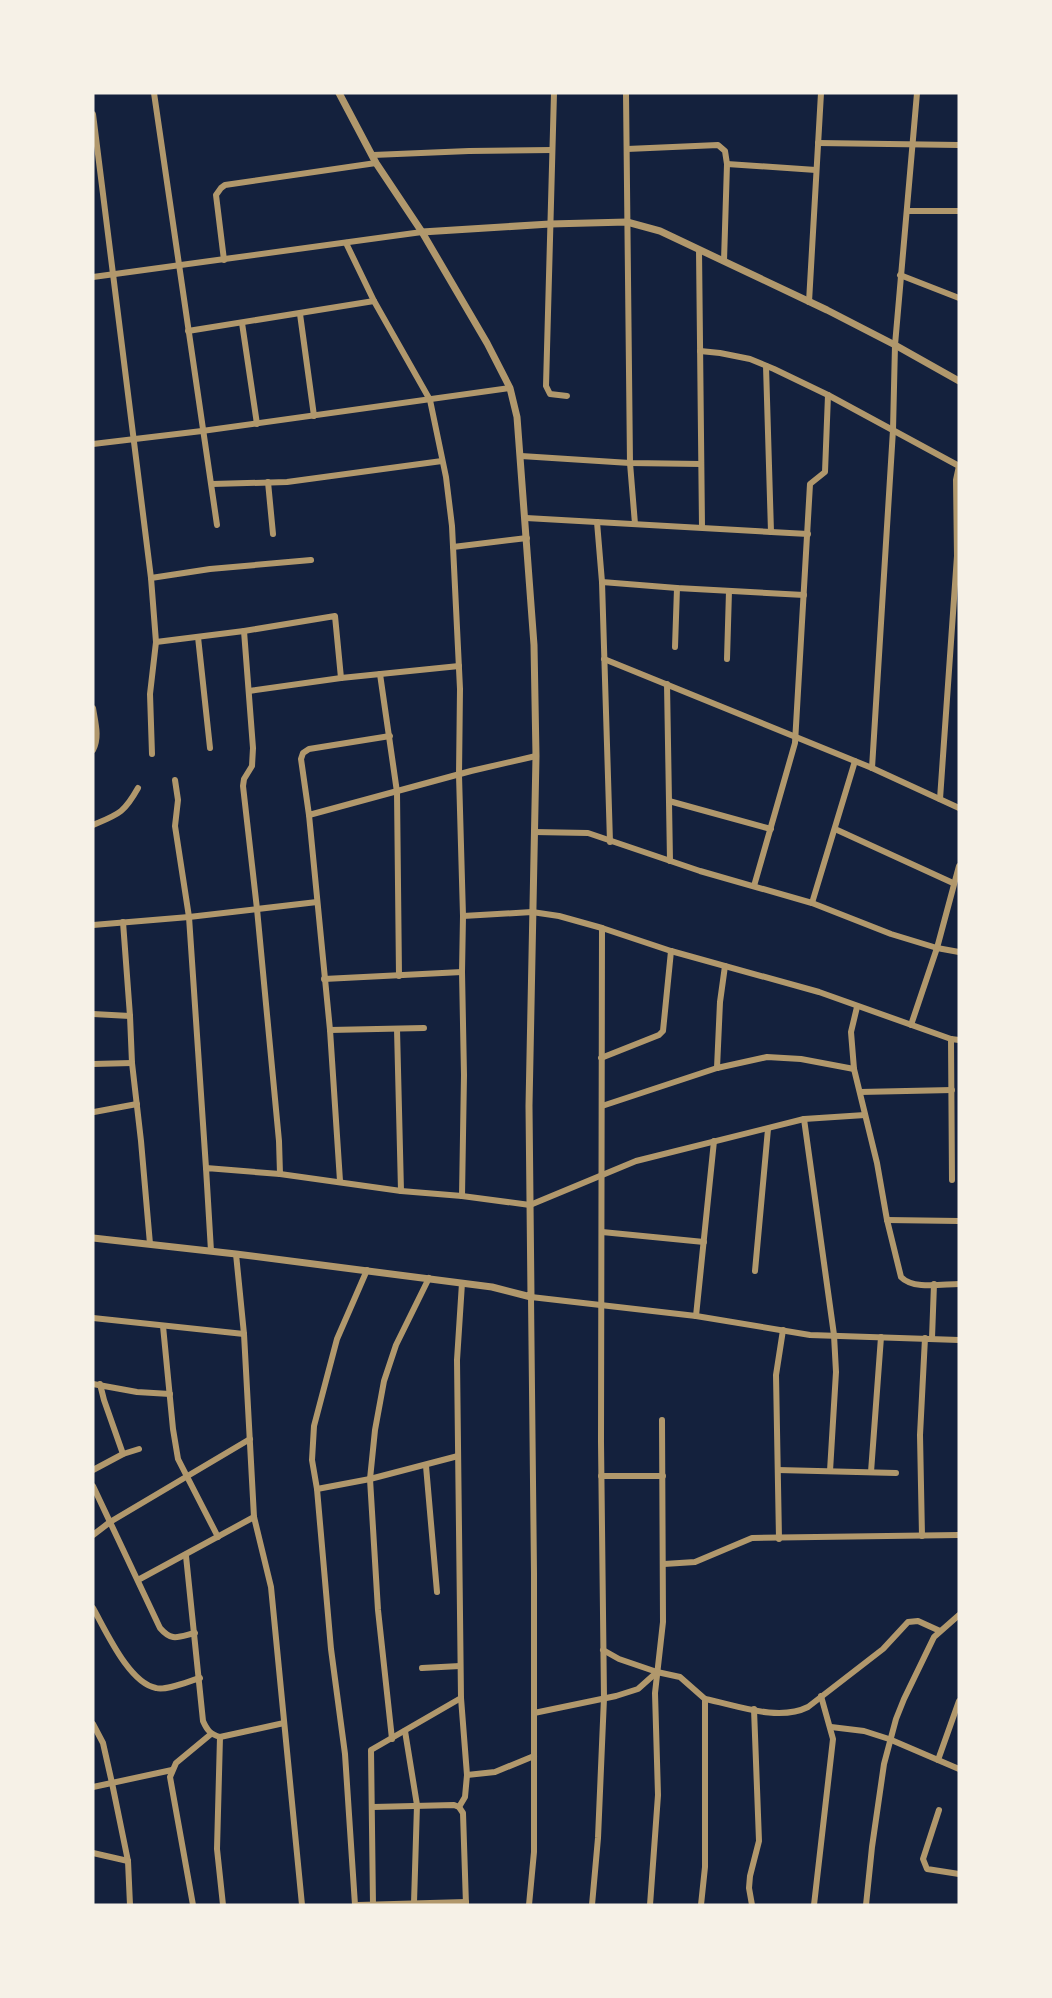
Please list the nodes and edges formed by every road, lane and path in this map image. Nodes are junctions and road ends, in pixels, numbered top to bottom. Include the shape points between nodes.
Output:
1 (154, 93) edge
2 (339, 93) edge
3 (554, 93) edge
4 (626, 93) edge
5 (821, 93) edge
6 (917, 93) edge
7 (93, 114) edge
8 (818, 143) junction
9 (959, 145) edge
10 (913, 146) junction
11 (626, 149) junction
12 (552, 150) junction
13 (374, 159) junction
14 (727, 164) junction
15 (816, 170) junction
16 (907, 211) junction
17 (959, 211) edge
18 (627, 222) junction
19 (550, 224) junction
20 (422, 232) junction
21 (346, 243) junction
22 (699, 250) junction
23 (224, 260) junction
24 (724, 261) junction
25 (178, 266) junction
26 (112, 274) junction
27 (900, 275) junction
28 (93, 277) edge
29 (959, 298) edge
30 (374, 300) junction
31 (809, 302) junction
32 (300, 314) junction
33 (242, 323) junction
34 (188, 331) junction
35 (895, 345) junction
36 (700, 351) junction
37 (766, 366) junction
38 (959, 381) edge
39 (510, 388) junction
40 (828, 395) junction
41 (566, 396) dead end
42 (430, 400) junction
43 (314, 416) junction
44 (257, 424) junction
45 (893, 430) junction
46 (202, 431) junction
47 (134, 439) junction
48 (93, 444) edge
49 (521, 456) junction
50 (442, 461) junction
51 (630, 463) junction
52 (701, 464) junction
53 (959, 466) edge
54 (268, 482) junction
55 (212, 484) junction
56 (526, 517) junction
57 (597, 522) junction
58 (635, 524) junction
59 (217, 525) dead end
60 (702, 527) junction
61 (771, 532) junction
62 (273, 534) dead end
63 (808, 534) junction
64 (958, 535) edge
65 (527, 538) junction
66 (453, 547) junction
67 (311, 560) dead end
68 (151, 578) junction
69 (602, 582) junction
70 (677, 588) junction
71 (729, 591) junction
72 (804, 595) junction
73 (957, 605) edge
74 (244, 631) junction
75 (198, 637) junction
76 (156, 642) junction
77 (675, 647) dead end
78 (604, 659) junction
79 (727, 659) dead end
80 (459, 666) junction
81 (380, 674) junction
82 (341, 678) junction
83 (667, 684) junction
84 (249, 691) junction
85 (93, 708) edge
86 (390, 736) junction
87 (795, 737) junction
88 (210, 748) dead end
89 (93, 750) edge
90 (152, 754) dead end
91 (536, 756) junction
92 (855, 761) junction
93 (872, 768) junction
94 (459, 775) junction
95 (175, 780) dead end
96 (138, 788) dead end
97 (397, 792) junction
98 (940, 799) junction
99 (669, 801) junction
100 (959, 808) edge
101 (309, 815) junction
102 (93, 825) edge
103 (771, 829) junction
104 (835, 829) junction
105 (534, 832) junction
106 (610, 842) junction
107 (670, 861) junction
108 (959, 866) edge
109 (953, 883) junction
110 (754, 886) junction
111 (317, 902) junction
112 (812, 903) junction
113 (257, 909) junction
114 (532, 912) junction
115 (463, 916) junction
116 (189, 917) junction
117 (123, 922) junction
118 (93, 925) edge
119 (602, 928) junction
120 (937, 948) junction
121 (671, 951) junction
122 (959, 952) edge
123 (725, 966) junction
124 (462, 972) junction
125 (399, 976) junction
126 (324, 979) junction
127 (857, 1007) junction
128 (93, 1014) edge
129 (130, 1016) junction
130 (911, 1025) junction
131 (424, 1028) dead end
132 (397, 1029) junction
133 (330, 1030) junction
134 (955, 1040) edge
135 (601, 1058) junction
136 (132, 1063) junction
137 (93, 1064) edge
138 (718, 1068) junction
139 (854, 1069) junction
140 (952, 1090) junction
141 (860, 1092) junction
142 (137, 1104) junction
143 (601, 1106) junction
144 (94, 1112) edge
145 (865, 1115) junction
146 (804, 1119) junction
147 (768, 1129) junction
148 (714, 1141) junction
149 (206, 1167) junction
150 (280, 1174) junction
151 (602, 1174) junction
152 (952, 1180) dead end
153 (340, 1181) junction
154 (401, 1191) junction
155 (461, 1196) junction
156 (530, 1205) junction
157 (887, 1220) junction
158 (959, 1221) edge
159 (601, 1232) junction
160 (93, 1238) edge
161 (704, 1242) junction
162 (150, 1244) junction
163 (211, 1251) junction
164 (236, 1254) junction
165 (367, 1270) junction
166 (755, 1271) dead end
167 (429, 1278) junction
168 (461, 1283) junction
169 (934, 1284) junction
170 (959, 1284) edge
171 (531, 1297) junction
172 (601, 1305) junction
173 (696, 1316) junction
174 (93, 1318) edge
175 (163, 1326) junction
176 (783, 1330) junction
177 (244, 1334) junction
178 (834, 1335) junction
179 (881, 1337) junction
180 (929, 1338) junction
181 (959, 1340) edge
182 (97, 1384) edge
183 (170, 1394) junction
184 (662, 1420) dead end
185 (250, 1439) junction
186 (139, 1448) dead end
187 (123, 1454) junction
188 (458, 1456) junction
189 (426, 1466) junction
190 (93, 1470) edge
191 (778, 1470) junction
192 (830, 1471) junction
193 (871, 1472) junction
194 (896, 1473) dead end
195 (601, 1476) junction
196 (663, 1476) junction
197 (188, 1477) junction
198 (370, 1479) junction
199 (93, 1486) edge
200 (317, 1489) junction
201 (254, 1517) junction
202 (110, 1522) junction
203 (93, 1535) edge
204 (959, 1535) edge
205 (922, 1536) junction
206 (218, 1537) junction
207 (779, 1539) junction
208 (186, 1556) junction
209 (664, 1564) junction
210 (138, 1580) junction
211 (437, 1592) dead end
212 (93, 1608) edge
213 (959, 1615) edge
214 (940, 1631) junction
215 (195, 1633) junction
216 (603, 1650) junction
217 (460, 1666) junction
218 (422, 1668) dead end
219 (657, 1672) junction
220 (200, 1678) junction
221 (821, 1696) junction
222 (461, 1698) junction
223 (604, 1698) junction
224 (705, 1699) junction
225 (959, 1701) edge
226 (754, 1709) junction
227 (534, 1713) junction
228 (284, 1723) junction
229 (93, 1724) edge
230 (831, 1727) junction
231 (405, 1731) junction
232 (211, 1734) junction
233 (220, 1737) junction
234 (890, 1739) junction
235 (392, 1740) junction
236 (534, 1756) junction
237 (938, 1760) junction
238 (959, 1769) edge
239 (172, 1770) junction
240 (467, 1775) junction
241 (112, 1783) junction
242 (93, 1787) edge
243 (417, 1805) junction
244 (373, 1807) junction
245 (459, 1807) junction
246 (939, 1810) dead end
247 (93, 1853) edge
248 (128, 1861) junction
249 (959, 1874) edge
250 (414, 1903) junction
251 (466, 1903) edge
252 (130, 1905) edge
253 (193, 1905) edge
254 (223, 1905) edge
255 (302, 1905) edge
256 (357, 1905) edge
257 (373, 1905) edge
258 (529, 1905) edge
259 (592, 1905) edge
260 (650, 1905) edge
261 (701, 1905) edge
262 (752, 1905) edge
263 (814, 1905) edge
264 (866, 1905) edge

1 - 25 street
2 - 13 street
3 - 12 street
4 - 11 street
5 - 8 street
6 - 10 street
7 - 26 street
8 - 10 street
8 - 15 street
9 - 10 street
10 - 16 street
11 - 14 street via 718,145 725,151
11 - 18 street
12 - 13 street
12 - 19 street
13 - 20 street
13 - 23 street via 220,188 216,195
14 - 15 street
14 - 24 street
15 - 31 street
16 - 17 street
16 - 27 street
18 - 19 street
18 - 22 street via 660,231
18 - 51 street
19 - 20 street
19 - 41 street via 546,386 550,394
20 - 21 street
20 - 39 street
21 - 23 street
21 - 30 street
22 - 24 street
22 - 36 street
23 - 25 street
24 - 31 street
25 - 26 street
25 - 34 street
26 - 28 street
26 - 47 street
27 - 29 street
27 - 35 street
30 - 32 street
30 - 42 street
31 - 35 street
32 - 33 street
32 - 43 street
33 - 34 street
33 - 44 street
34 - 46 street
35 - 38 street
35 - 45 street
36 - 37 street
36 - 52 street
37 - 40 street
37 - 61 street
39 - 42 street
39 - 49 street
40 - 45 street
40 - 63 street via 825,472 810,484
42 - 43 street
42 - 50 street
43 - 44 street
44 - 46 street
45 - 53 street
45 - 93 street
46 - 47 street
46 - 55 street
47 - 48 street
47 - 68 street
49 - 51 street
49 - 56 street
50 - 54 street
50 - 66 street
51 - 52 street
51 - 58 street
52 - 60 street
53 - 64 street
54 - 55 street
54 - 62 street
55 - 59 street
56 - 57 street
56 - 65 street
57 - 58 street
57 - 69 street
58 - 60 street
60 - 61 street
61 - 63 street
63 - 72 street
64 - 73 street
65 - 66 street
65 - 91 street
66 - 80 street
67 - 68 street
68 - 76 street
69 - 70 street
69 - 78 street
70 - 71 street
70 - 77 street
71 - 72 street
71 - 79 street
72 - 87 street
73 - 98 street
74 - 75 street
74 - 82 street via 335,616
74 - 84 street
75 - 76 street
75 - 88 street
76 - 90 street via 150,694
78 - 83 street
78 - 106 street
80 - 81 street
80 - 94 street
81 - 82 street
81 - 86 street
82 - 84 street
83 - 87 street
83 - 99 street
84 - 113 street via 253,758 243,786
85 - 89 street via 97,740
86 - 97 street
86 - 101 street via 309,748 303,753
87 - 92 street
87 - 103 street
91 - 94 street
91 - 105 street
92 - 93 street
92 - 104 street
93 - 98 street
94 - 97 street
94 - 115 street
95 - 116 street via 175,825
96 - 102 street via 119,814
97 - 101 street
97 - 125 street
98 - 100 street
99 - 103 street
99 - 107 street
101 - 111 street
103 - 110 street
104 - 109 street
104 - 112 street
105 - 106 street via 588,833
105 - 114 street
106 - 107 street
107 - 110 street
108 - 109 street
109 - 120 street
110 - 112 street
111 - 113 street
111 - 126 street
112 - 120 street
113 - 116 street
113 - 150 street
114 - 115 street
114 - 119 street
114 - 156 street
115 - 124 street
116 - 117 street
116 - 149 street
117 - 118 street
117 - 129 street
119 - 121 street
119 - 135 street
120 - 122 street
120 - 130 street
121 - 123 street
121 - 135 street via 663,1031
123 - 127 street
123 - 138 street
124 - 125 street
124 - 155 street
125 - 126 street
126 - 133 street
127 - 130 street
127 - 139 street via 851,1032
128 - 129 street
129 - 136 street
130 - 134 street
131 - 132 street
132 - 133 street
132 - 154 street
133 - 153 street
134 - 140 street
135 - 143 street
136 - 137 street
136 - 142 street
138 - 139 street via 782,1057
138 - 143 street
139 - 141 street
140 - 141 street
140 - 152 street
141 - 145 street
142 - 144 street
142 - 162 street
143 - 151 street
145 - 146 street
145 - 157 street
146 - 147 street
146 - 178 street
147 - 148 street
147 - 166 street
148 - 151 street
148 - 161 street
149 - 150 street
149 - 163 street
150 - 153 street
151 - 156 street
151 - 159 street
153 - 154 street
154 - 155 street
155 - 156 street
156 - 171 street
157 - 158 street
157 - 169 street via 901,1277
159 - 161 street
159 - 172 street
160 - 162 street
161 - 173 street
162 - 163 street
163 - 164 street
164 - 165 street
164 - 177 street
165 - 167 street
165 - 200 street via 337,1339 314,1426 312,1460
167 - 168 street
167 - 198 street via 384,1381
168 - 171 street
168 - 188 street
169 - 170 street
169 - 180 street
171 - 172 street
171 - 227 street
172 - 173 street
172 - 195 street
173 - 176 street
174 - 175 street
175 - 177 street
175 - 183 street
176 - 178 street
176 - 191 street via 776,1375
177 - 185 street
178 - 179 street
178 - 192 street
179 - 180 street
179 - 193 street
180 - 181 street
180 - 205 street via 920,1435
182 - 183 street
182 - 187 street
183 - 197 street via 178,1459
184 - 196 street
185 - 197 street
185 - 201 street
186 - 187 street
187 - 190 street
188 - 189 street
188 - 217 street
189 - 198 street
189 - 211 street
191 - 192 street
191 - 207 street
192 - 193 street
193 - 194 street
195 - 196 street
195 - 216 street
196 - 209 street
197 - 202 street
197 - 206 street
198 - 200 street
198 - 235 street
199 - 202 street
200 - 256 street
201 - 206 street
201 - 228 street via 271,1587
202 - 203 street
202 - 210 street
204 - 205 street
205 - 207 street
206 - 208 street
207 - 209 street via 752,1538 695,1562
208 - 210 street
208 - 215 street
209 - 219 street
210 - 215 street via 167,1636
212 - 220 street via 130,1671 150,1686 162,1689
213 - 214 street
214 - 221 street via 918,1621 908,1622 883,1649
214 - 234 street via 904,1699
215 - 220 street
216 - 219 street
216 - 223 street
217 - 218 street
217 - 222 street
219 - 223 street via 638,1689
219 - 224 street via 680,1677
219 - 260 street via 658,1795
220 - 232 street via 203,1721
221 - 226 street via 799,1711 779,1714
221 - 230 street
222 - 231 street
222 - 240 street
223 - 227 street
223 - 259 street
224 - 226 street
224 - 261 street
225 - 237 street
226 - 262 street via 759,1841 750,1876
227 - 236 street
228 - 233 street
228 - 255 street
229 - 241 street via 103,1742
230 - 234 street
230 - 263 street
231 - 235 street
231 - 243 street
232 - 233 street
232 - 239 street
233 - 254 street via 217,1849
234 - 237 street
234 - 264 street
235 - 244 street via 371,1750
236 - 240 street via 495,1772
236 - 258 street
237 - 238 street
239 - 241 street
239 - 253 street
240 - 245 street via 466,1797
241 - 242 street
241 - 248 street
243 - 244 street
243 - 245 street
243 - 250 street
244 - 257 street
245 - 251 street via 463,1813
246 - 249 street via 924,1865
247 - 248 street
248 - 252 street
250 - 251 street
250 - 257 street
256 - 257 street

